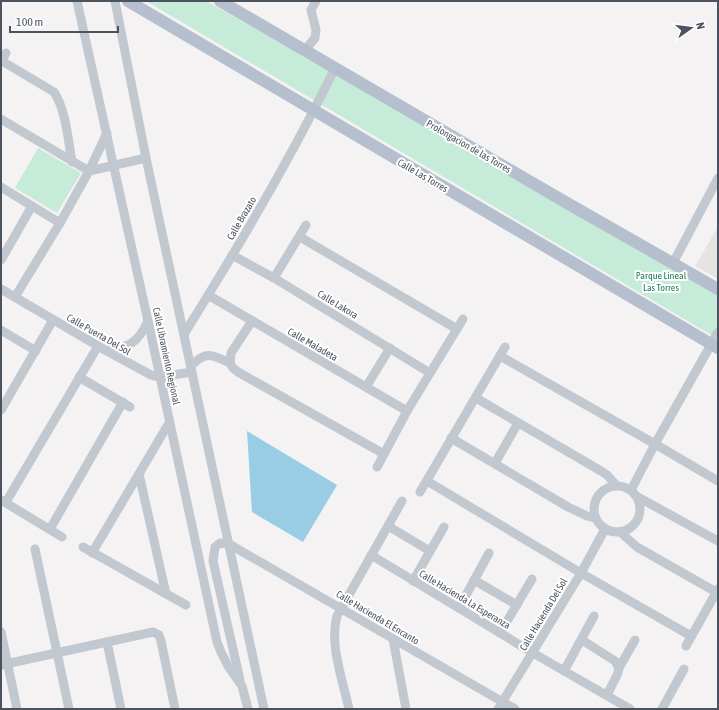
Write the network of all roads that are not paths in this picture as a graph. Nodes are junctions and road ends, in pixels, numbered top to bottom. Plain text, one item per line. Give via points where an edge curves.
1 (77, 1) edge
2 (114, 1) edge
3 (128, 1) edge
4 (220, 1) edge
5 (316, 1) edge
6 (305, 50) junction
7 (3, 59) edge
8 (335, 68) junction
9 (314, 111) junction
10 (1, 119) edge
11 (107, 133) junction
12 (146, 158) junction
13 (72, 162) junction
14 (114, 166) junction
15 (89, 171) junction
16 (718, 178) edge
17 (1, 187) edge
18 (32, 206) junction
19 (60, 223) junction
20 (306, 225) dead end
21 (300, 237) junction
22 (4, 247) edge
23 (232, 255) junction
24 (1, 260) edge
25 (673, 263) junction
26 (274, 278) junction
27 (1, 289) edge
28 (718, 289) edge
29 (208, 295) junction
30 (15, 297) junction
31 (463, 319) dead end
32 (53, 320) junction
33 (148, 321) junction
34 (252, 321) junction
35 (457, 329) junction
36 (1, 330) edge
37 (718, 332) edge
38 (184, 334) junction
39 (715, 346) edge
40 (505, 347) dead end
41 (101, 348) junction
42 (390, 348) junction
43 (36, 351) junction
44 (500, 356) junction
45 (230, 364) junction
46 (191, 369) junction
47 (430, 373) junction
48 (79, 377) junction
49 (160, 377) junction
50 (366, 387) junction
51 (476, 398) junction
52 (1, 410) edge
53 (407, 411) junction
54 (169, 423) junction
55 (518, 423) junction
56 (452, 438) junction
57 (655, 444) junction
58 (384, 454) junction
59 (495, 463) junction
60 (377, 467) dead end
61 (139, 474) junction
62 (427, 481) junction
63 (718, 481) edge
64 (616, 485) junction
65 (420, 492) dead end
66 (634, 493) junction
67 (3, 501) edge
68 (402, 501) dead end
69 (595, 518) junction
70 (388, 526) junction
71 (444, 528) dead end
72 (50, 529) junction
73 (605, 529) junction
74 (620, 532) junction
75 (62, 536) dead end
76 (718, 541) edge
77 (230, 544) junction
78 (83, 547) dead end
79 (35, 549) dead end
80 (430, 551) junction
81 (92, 553) junction
82 (489, 553) dead end
83 (371, 555) junction
84 (581, 573) junction
85 (532, 579) dead end
86 (474, 580) junction
87 (413, 581) junction
88 (717, 591) edge
89 (166, 594) junction
90 (186, 605) dead end
91 (517, 605) junction
92 (342, 608) junction
93 (459, 608) junction
94 (594, 616) dead end
95 (1, 632) edge
96 (500, 633) junction
97 (691, 636) junction
98 (393, 638) junction
99 (582, 640) junction
100 (636, 640) dead end
101 (107, 642) junction
102 (686, 646) dead end
103 (57, 653) junction
104 (533, 653) junction
105 (4, 665) edge
106 (619, 668) junction
107 (684, 670) dead end
108 (564, 671) junction
109 (242, 686) junction
110 (607, 695) junction
111 (500, 705) edge
112 (17, 709) edge
113 (69, 709) edge
114 (121, 709) edge
115 (175, 709) edge
116 (248, 709) edge
117 (264, 709) edge
118 (349, 709) edge
119 (406, 709) edge
120 (515, 709) edge
121 (630, 709) edge
122 (662, 709) edge

1 - 11 street, Calle Libramiento Regional
2 - 12 street, Calle Libramiento Regional
3 - 9 main road, Calle Las Torres
4 - 6 main road, Prolongacion de las Torres
5 - 6 street via 312,10 316,30 314,38
6 - 8 main road, Prolongacion de las Torres
7 - 13 street via 54,92 62,111
8 - 9 street, Calle Brazato
8 - 25 main road, Prolongacion de las Torres
9 - 23 street, Calle Brazato
9 - 39 main road, Calle Las Torres
10 - 13 street
11 - 14 street, Calle Libramiento Regional
11 - 15 street
12 - 14 street
12 - 38 street, Calle Libramiento Regional
13 - 15 street
14 - 15 street
14 - 33 street, Calle Libramiento Regional
15 - 19 street
16 - 25 street
17 - 18 street
18 - 19 street
18 - 22 street
19 - 30 street
20 - 21 street
21 - 26 street
21 - 35 street
22 - 24 street
23 - 26 street, Calle Lakora
23 - 29 street, Calle Brazato
25 - 28 main road, Prolongacion de las Torres
26 - 42 street, Calle Lakora
27 - 30 street, Calle Puerta Del Sol
29 - 34 street, Calle Maladeta
29 - 38 street, Calle Brazato
30 - 32 street, Calle Puerta Del Sol
31 - 35 street
32 - 41 street, Calle Puerta Del Sol
32 - 43 street
33 - 41 street via 135,341 121,348
33 - 49 street, Calle Libramiento Regional
34 - 45 street via 231,352
34 - 50 street, Calle Maladeta
35 - 47 street
36 - 43 street
37 - 39 street
38 - 46 street, Calle Libramiento Regional
39 - 57 street
40 - 44 street
41 - 48 street
41 - 49 street, Calle Puerta Del Sol via 141,370
42 - 47 street, Calle Lakora
42 - 50 street
43 - 52 street
44 - 51 street
44 - 57 street
45 - 46 street via 212,355 199,358
45 - 58 street via 238,372
46 - 49 street, Calle Puerta Del Sol
46 - 77 street, Calle Libramiento Regional
47 - 53 street
48 - 67 street
48 - 72 street via 126,404
49 - 54 street, Calle Libramiento Regional
50 - 53 street, Calle Maladeta
51 - 55 street
51 - 56 street
53 - 58 street
54 - 61 street
54 - 109 street, Calle Libramiento Regional via 217,642 224,659
55 - 59 street
55 - 64 street via 601,471
56 - 59 street
56 - 62 street
57 - 63 street
57 - 66 street
58 - 60 street
59 - 69 street via 568,507
61 - 81 street
61 - 89 street
62 - 65 street
62 - 84 street
64 - 66 street via 624,486
64 - 69 street via 608,487 596,496 593,511
66 - 74 street via 639,503 638,519 633,526
66 - 76 street
67 - 72 street
68 - 70 street
69 - 73 street
70 - 80 street
70 - 83 street
71 - 80 street
72 - 75 street
73 - 74 street
73 - 84 street, Calle Hacienda Del Sol
74 - 88 street via 637,547
77 - 92 street, Calle Hacienda El Encanto
77 - 109 street via 220,543 215,548 213,561
77 - 117 street, Calle Libramiento Regional
78 - 81 street
79 - 103 street
80 - 87 street
81 - 89 street
82 - 86 street
83 - 87 street, Calle Hacienda La Esperanza
83 - 92 street
84 - 97 street
84 - 104 street, Calle Hacienda Del Sol
85 - 91 street
86 - 91 street
86 - 93 street
87 - 93 street, Calle Hacienda La Esperanza
88 - 97 street
89 - 90 street
91 - 96 street
92 - 98 street, Calle Hacienda El Encanto
92 - 118 street via 334,633
93 - 96 street, Calle Hacienda La Esperanza
94 - 99 street
95 - 105 street
96 - 104 street, Calle Hacienda La Esperanza
97 - 102 street
98 - 111 street, Calle Hacienda El Encanto
98 - 119 street
99 - 106 street via 615,661
99 - 108 street
100 - 106 street
101 - 103 street
101 - 114 street
101 - 115 street via 150,632 156,633 160,637
103 - 105 street
103 - 113 street
104 - 108 street, Calle Hacienda La Esperanza
104 - 111 street, Calle Hacienda Del Sol
105 - 112 street
106 - 110 street
107 - 122 street
108 - 110 street, Calle Hacienda La Esperanza
109 - 116 street, Calle Libramiento Regional
110 - 121 street, Calle Hacienda La Esperanza
111 - 120 street, Calle Hacienda El Encanto

